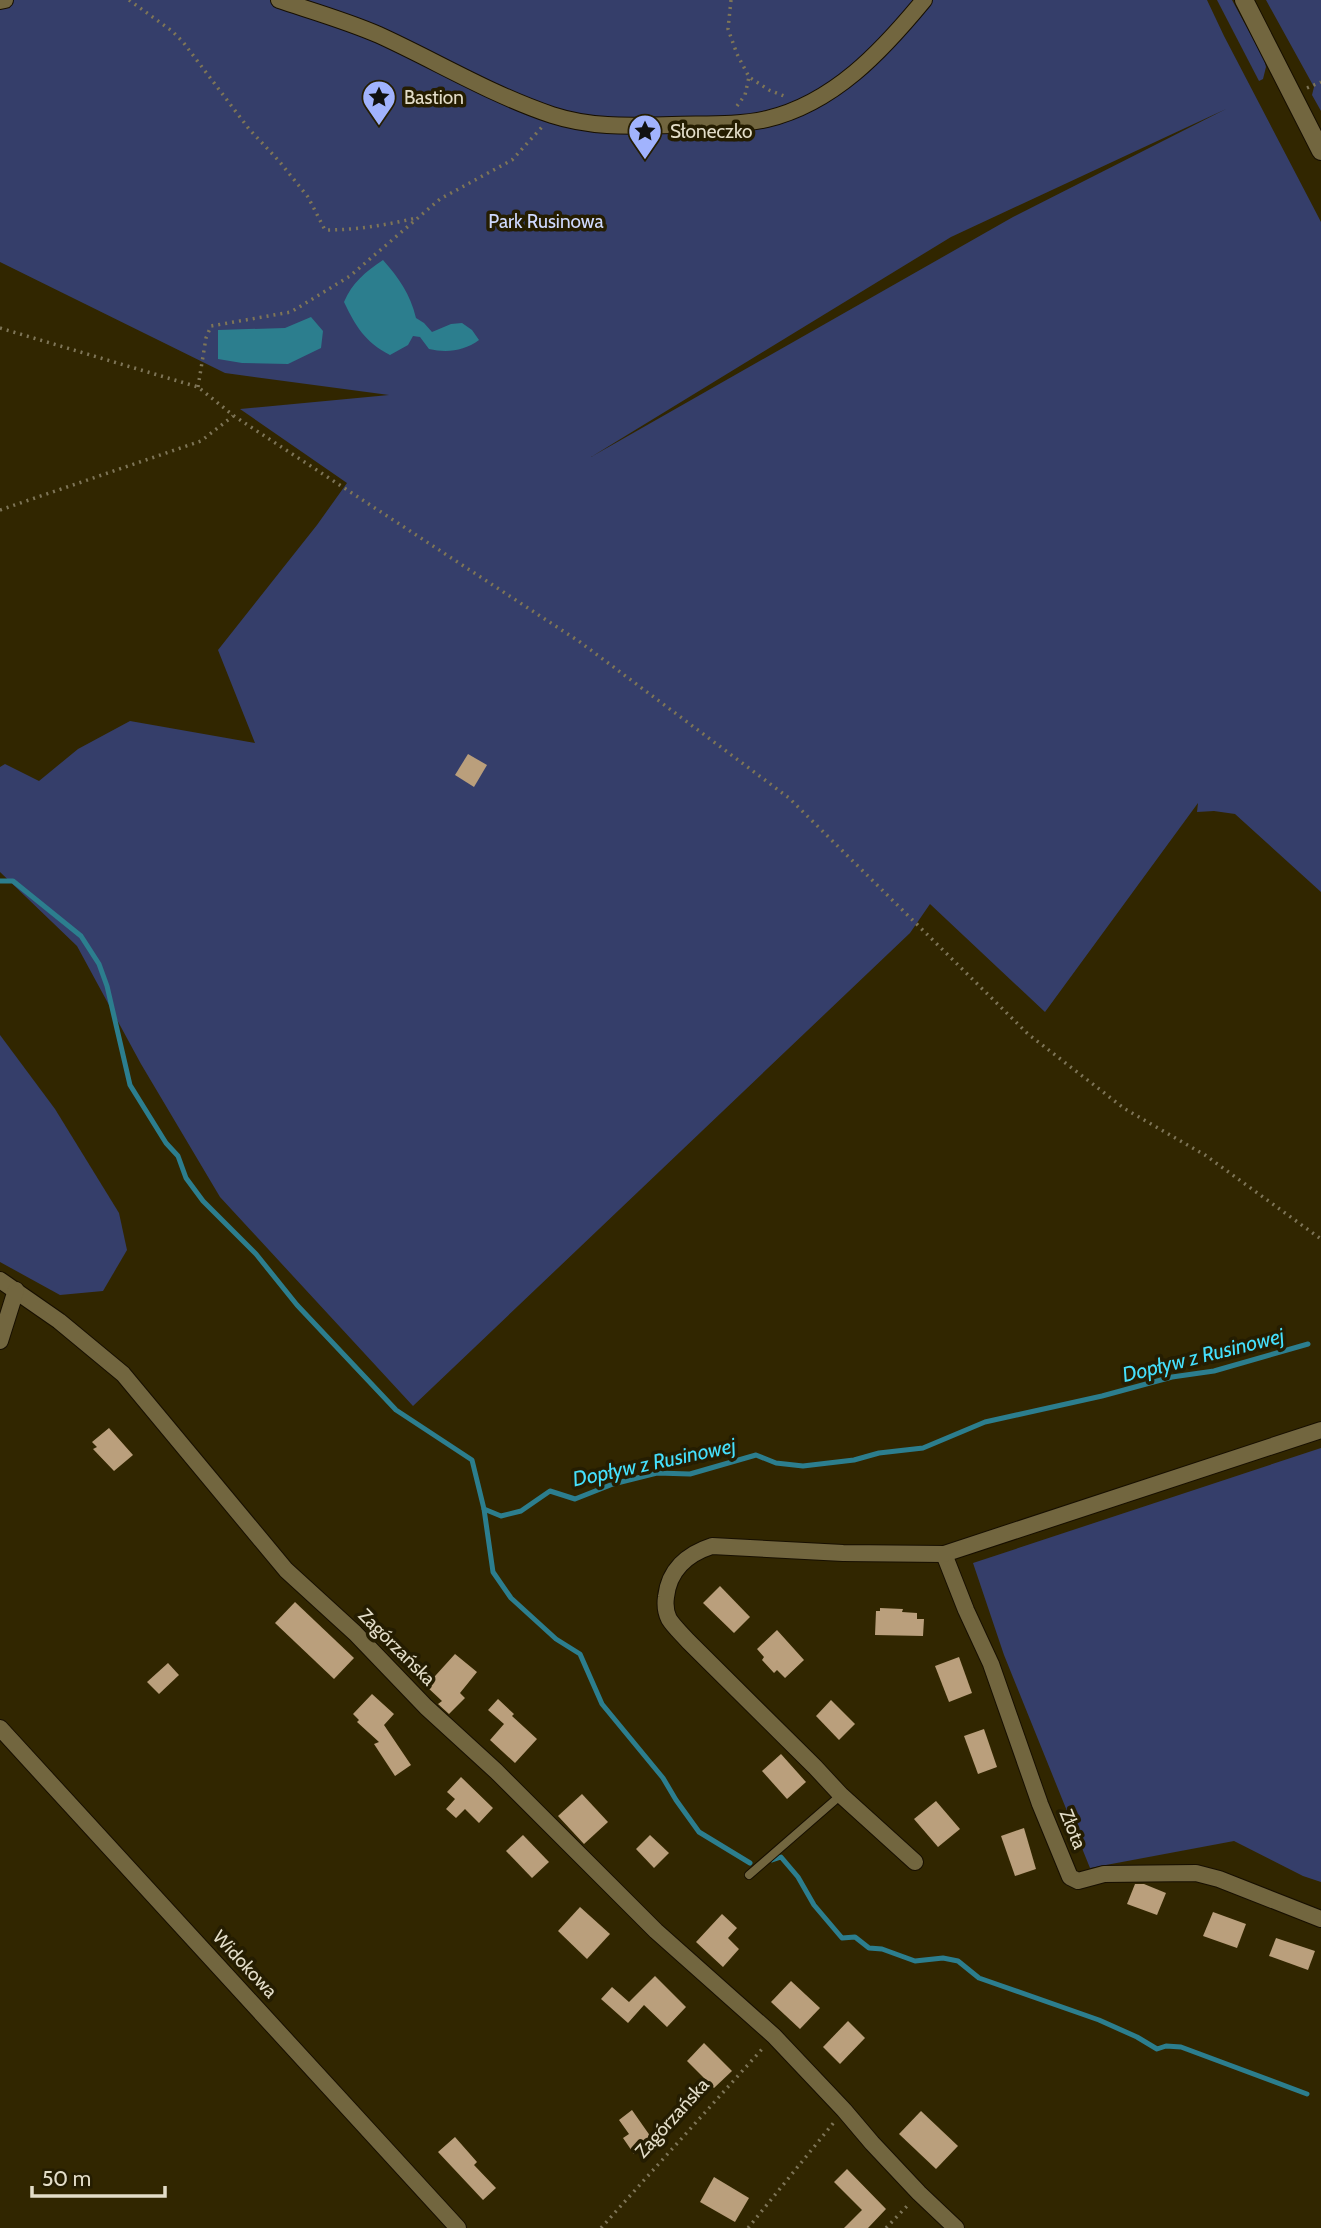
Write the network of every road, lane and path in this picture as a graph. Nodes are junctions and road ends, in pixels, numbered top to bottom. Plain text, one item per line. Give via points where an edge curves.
1 (130, 0) edge
2 (279, 0) edge
3 (730, 0) edge
4 (924, 0) edge
5 (1244, 0) edge
6 (749, 76) junction
7 (805, 105) junction
8 (552, 116) junction
9 (733, 123) junction
10 (1321, 151) edge
11 (418, 218) junction
12 (0, 328) edge
13 (198, 387) junction
14 (234, 416) junction
15 (0, 510) edge
16 (1321, 1239) edge
17 (0, 1280) edge
18 (16, 1290) junction
19 (0, 1341) edge
20 (1321, 1430) edge
21 (944, 1554) junction
22 (0, 1728) edge
23 (841, 1796) junction
24 (915, 1862) dead end
25 (749, 1875) dead end
26 (1321, 1919) edge
27 (774, 2035) junction
28 (844, 2109) junction
29 (919, 2193) junction
30 (458, 2228) edge
31 (601, 2228) edge
32 (747, 2228) edge
33 (886, 2228) edge
34 (956, 2228) edge

1 - 11 path via 183,42 308,197 325,230
2 - 8 street via 376,34
3 - 6 path via 728,29
4 - 7 street via 866,64
5 - 10 main road
6 - 7 path
6 - 9 path
7 - 9 street via 766,120
8 - 9 street via 608,127
8 - 11 path via 512,160 440,199
11 - 13 path via 350,276 291,312 211,326
12 - 13 path
13 - 14 path
14 - 15 path via 201,441
14 - 16 path via 580,642 789,798 1028,1034 1125,1109 1205,1155
17 - 18 street, Zagórzańska
18 - 19 street
18 - 27 street, Zagórzańska via 123,1374 286,1570 656,1931
20 - 21 street
21 - 23 street via 712,1546 697,1550 677,1566 667,1584 669,1619
21 - 26 street, Złota via 1070,1877 1078,1881 1104,1874 1196,1873
22 - 30 street, Widokowa
23 - 24 street
23 - 25 lane
27 - 28 street, Zagórzańska
27 - 31 path, Zagórzańska
28 - 29 street, Zagórzańska
28 - 32 path
29 - 33 path
29 - 34 street, Zagórzańska

